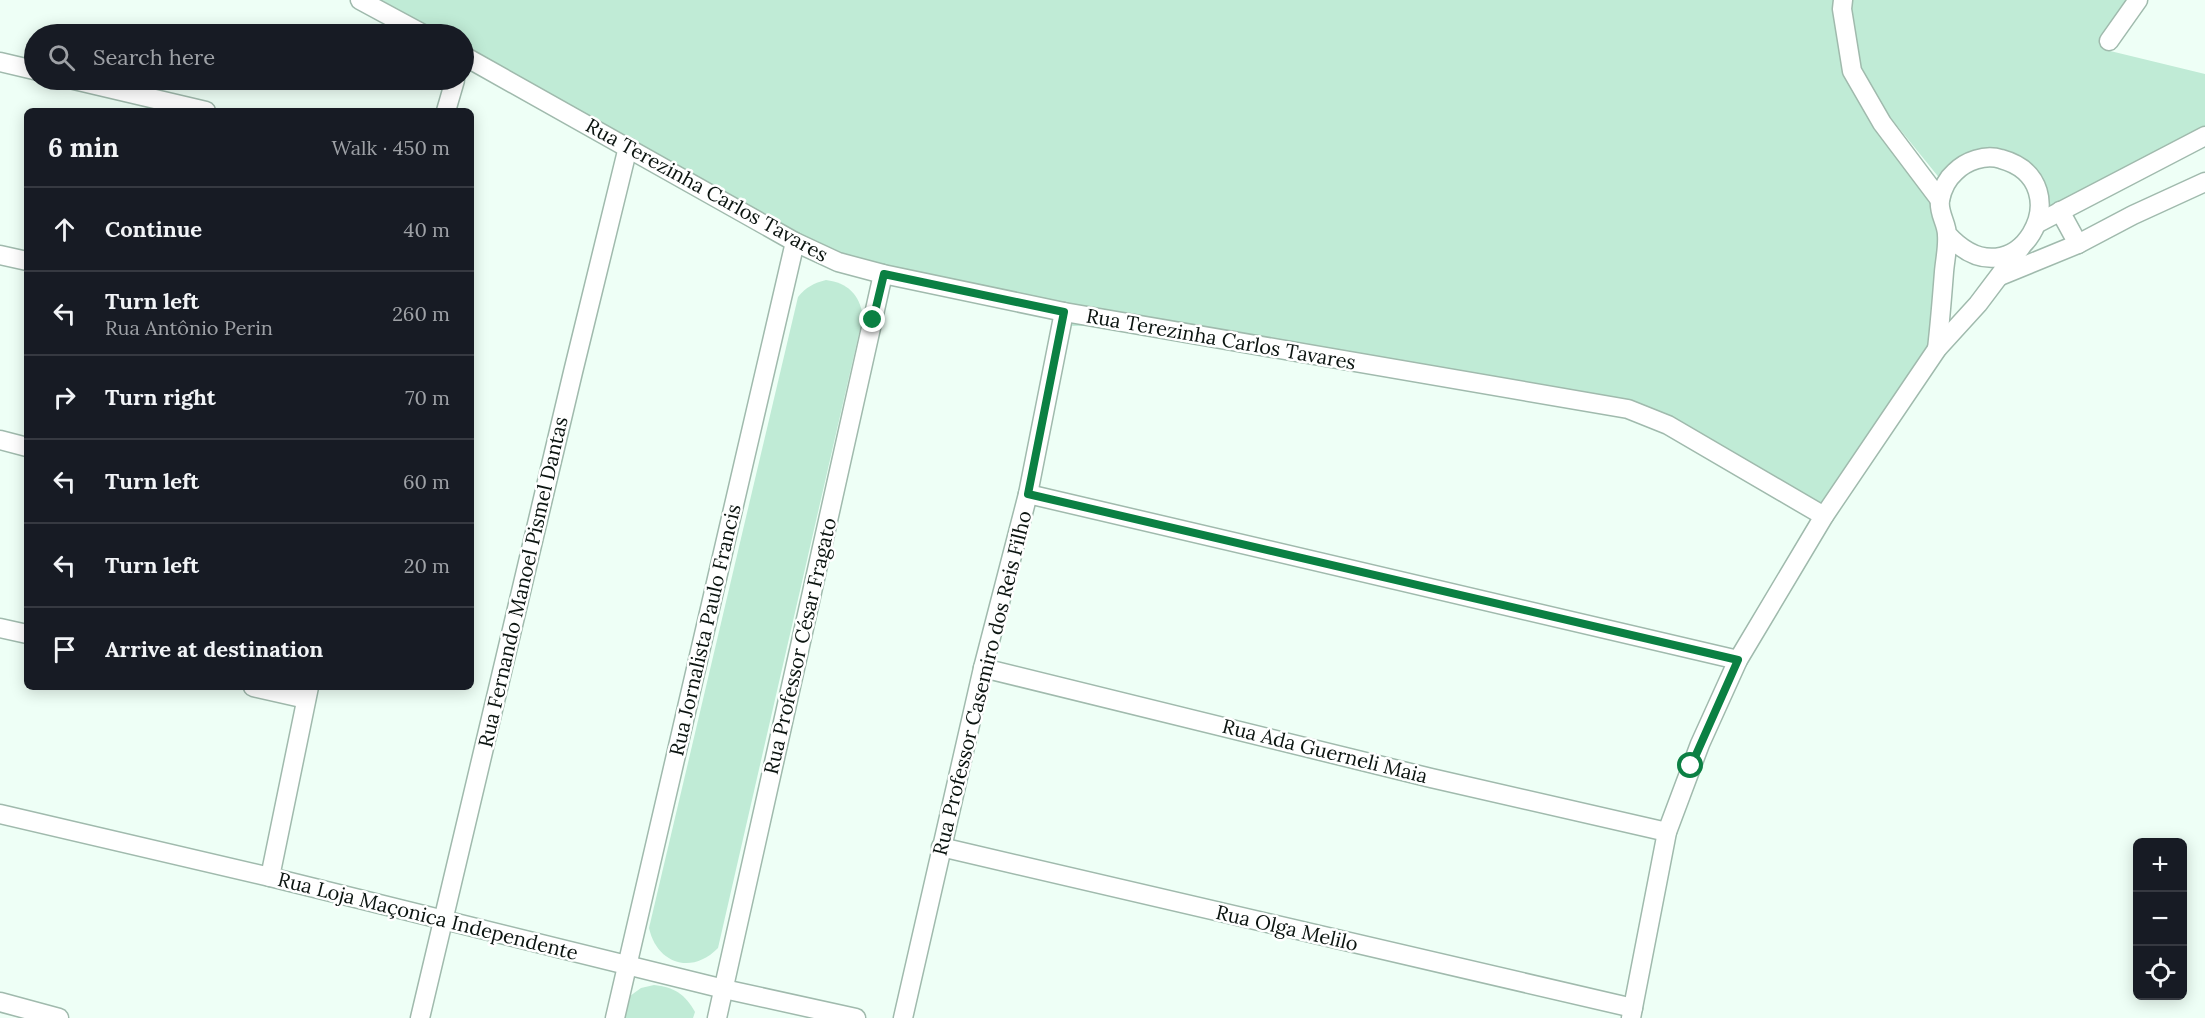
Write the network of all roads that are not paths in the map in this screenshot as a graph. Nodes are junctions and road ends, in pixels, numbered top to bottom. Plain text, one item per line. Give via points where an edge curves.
1 (360, 0) edge
2 (1843, 0) edge
3 (2138, 0) edge
4 (404, 24) edge
5 (2109, 41) dead end
6 (0, 62) edge
7 (474, 62) edge
8 (24, 68) edge
9 (117, 90) edge
10 (452, 90) edge
11 (193, 108) edge
12 (447, 108) edge
13 (2205, 136) edge
14 (628, 147) junction
15 (2205, 182) edge
16 (1940, 200) junction
17 (2060, 211) junction
18 (2038, 223) junction
19 (1947, 234) junction
20 (795, 242) junction
21 (2078, 244) junction
22 (2021, 247) junction
23 (0, 255) edge
24 (24, 260) edge
25 (884, 274) junction
26 (1998, 276) junction
27 (1064, 312) junction
28 (1937, 349) junction
29 (0, 440) edge
30 (24, 446) edge
31 (1028, 494) junction
32 (1824, 516) junction
33 (0, 628) edge
34 (24, 633) edge
35 (1738, 660) junction
36 (983, 668) junction
37 (280, 690) edge
38 (308, 693) edge
39 (0, 814) edge
40 (1667, 832) junction
41 (941, 848) junction
42 (270, 877) junction
43 (443, 921) junction
44 (627, 965) junction
45 (724, 989) junction
46 (0, 1002) edge
47 (1632, 1013) edge
48 (59, 1018) edge
49 (420, 1018) edge
50 (615, 1018) edge
51 (717, 1018) edge
52 (856, 1018) edge
53 (903, 1018) edge

1 - 4 street
2 - 16 street via 1852,71 1882,123
3 - 5 street
6 - 8 street
7 - 14 street, Rua Terezinha Carlos Tavares
9 - 11 street
10 - 12 street
13 - 17 street
14 - 20 street, Rua Terezinha Carlos Tavares
14 - 43 street, Rua Fernando Manoel Pismel Dantas
15 - 21 street
16 - 18 street via 1955,171 1969,162 2001,159 2017,165 2029,176 2037,190
16 - 19 street
17 - 18 street
17 - 21 street
18 - 22 street
19 - 22 street via 1959,247 1991,258
19 - 28 street
20 - 25 street, Rua Terezinha Carlos Tavares via 838,262
20 - 44 street, Rua Jornalista Paulo Francis
21 - 26 street
22 - 26 street
23 - 24 street
25 - 27 street, Rua Terezinha Carlos Tavares
25 - 45 street, Rua Professor César Fragato
26 - 28 street
27 - 31 street, Rua Professor Casemiro dos Reis Filho
27 - 32 street, Rua Terezinha Carlos Tavares via 1628,409 1668,424
28 - 32 street
29 - 30 street
31 - 35 street
31 - 36 street, Rua Professor Casemiro dos Reis Filho
32 - 35 street
33 - 34 street
35 - 40 street via 1700,744
36 - 40 street, Rua Ada Guerneli Maia
36 - 41 street, Rua Professor Casemiro dos Reis Filho
37 - 38 street
38 - 42 street
39 - 42 street, Rua Loja Maçonica Independente
40 - 47 street
41 - 47 street, Rua Olga Melilo
41 - 53 street, Rua Professor Casemiro dos Reis Filho
42 - 43 street, Rua Loja Maçonica Independente
43 - 44 street, Rua Loja Maçonica Independente
43 - 49 street, Rua Fernando Manoel Pismel Dantas
44 - 45 street, Rua Loja Maçonica Independente
44 - 50 street, Rua Jornalista Paulo Francis
45 - 51 street, Rua Professor César Fragato
45 - 52 street, Rua Loja Maçonica Independente
46 - 48 street

